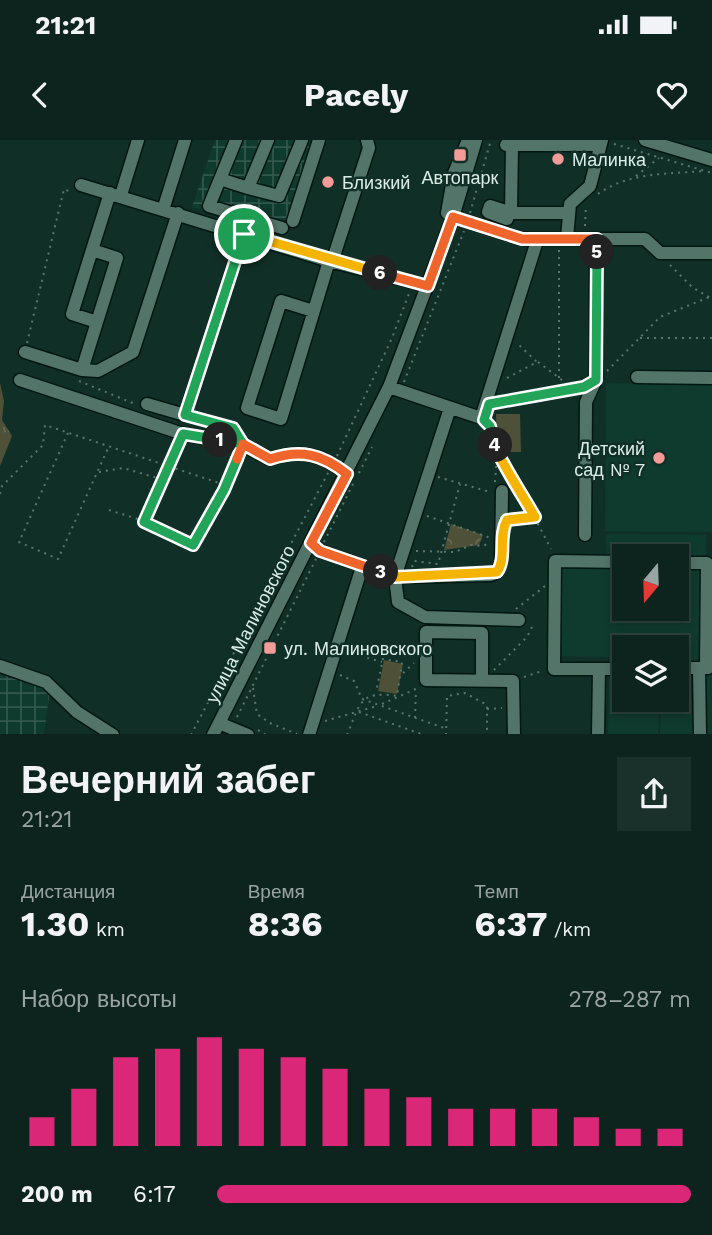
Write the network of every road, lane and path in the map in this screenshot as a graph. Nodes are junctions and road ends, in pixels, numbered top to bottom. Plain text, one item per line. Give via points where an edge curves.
1 (137, 140) edge
2 (185, 140) edge
3 (236, 140) edge
4 (268, 140) edge
5 (302, 140) edge
6 (320, 140) edge
7 (367, 140) edge
8 (468, 140) edge
9 (475, 140) edge
10 (645, 140) edge
11 (601, 142) edge
12 (660, 157) dead end
13 (708, 166) edge
14 (634, 178) junction
15 (220, 180) junction
16 (81, 184) dead end
17 (248, 188) junction
18 (64, 189) dead end
19 (115, 194) junction
20 (163, 210) junction
21 (178, 213) junction
22 (453, 217) junction
23 (567, 218) junction
24 (244, 234) junction
25 (589, 234) junction
26 (564, 238) junction
27 (537, 241) junction
28 (92, 250) junction
29 (440, 252) junction
30 (712, 253) edge
31 (660, 254) junction
32 (331, 260) junction
33 (428, 286) junction
34 (410, 290) dead end
35 (711, 298) edge
36 (313, 311) junction
37 (97, 322) junction
38 (639, 338) junction
39 (712, 338) edge
40 (506, 340) junction
41 (25, 352) joint
42 (537, 362) junction
43 (80, 375) junction
44 (637, 377) dead end
45 (559, 378) junction
46 (712, 378) edge
47 (20, 380) dead end
48 (493, 380) junction
49 (596, 380) junction
50 (389, 387) junction
51 (570, 387) junction
52 (489, 404) dead end
53 (144, 405) joint
54 (450, 408) junction
55 (185, 415) junction
56 (484, 420) dead end
57 (68, 433) junction
58 (183, 434) junction
59 (243, 444) junction
60 (109, 446) junction
61 (333, 464) junction
62 (169, 466) junction
63 (98, 472) junction
64 (347, 474) junction
65 (429, 474) junction
66 (163, 480) junction
67 (460, 484) junction
68 (226, 485) junction
69 (498, 492) joint
70 (0, 494) edge
71 (108, 510) dead end
72 (416, 513) junction
73 (535, 517) junction
74 (144, 522) junction
75 (449, 523) junction
76 (502, 529) junction
77 (585, 535) dead end
78 (311, 543) junction
79 (551, 550) dead end
80 (403, 551) junction
81 (442, 552) junction
82 (612, 562) edge
83 (690, 563) edge
84 (362, 567) junction
85 (409, 576) junction
86 (395, 577) junction
87 (552, 580) dead end
88 (515, 617) joint
89 (532, 626) dead end
90 (336, 649) junction
91 (417, 661) dead end
92 (382, 662) junction
93 (0, 666) edge
94 (554, 668) junction
95 (612, 668) edge
96 (706, 668) edge
97 (599, 669) junction
98 (330, 670) junction
99 (402, 674) junction
100 (435, 680) junction
101 (486, 681) junction
102 (513, 681) junction
103 (253, 686) dead end
104 (416, 689) junction
105 (376, 692) junction
106 (362, 699) junction
107 (379, 705) junction
108 (357, 711) junction
109 (415, 718) junction
110 (216, 729) edge
111 (447, 729) junction
112 (310, 731) edge
113 (113, 734) edge
114 (191, 734) edge
115 (248, 734) edge
116 (298, 734) edge
117 (347, 734) edge
118 (424, 734) edge
119 (446, 734) edge
120 (487, 734) edge
121 (514, 734) edge
122 (598, 734) edge
123 (700, 734) edge

1 - 19 street
2 - 20 street
3 - 15 street
4 - 17 street
5 - 17 street via 279,196
6 - 15 street via 288,225 209,206
7 - 32 street via 369,148
8 - 29 street via 454,173
9 - 22 street, улица Малиновского
10 - 13 street
11 - 23 street via 590,186 570,204
11 - 23 street via 508,145 510,212
12 - 14 path
13 - 14 path
14 - 25 path via 617,182 585,206
15 - 17 street
16 - 19 street
18 - 41 path
19 - 20 street
19 - 28 street
20 - 21 street
21 - 24 street
21 - 43 street via 133,352
22 - 27 street
22 - 29 street, улица Малиновского
23 - 25 street via 571,231
23 - 26 street
24 - 32 street
24 - 55 street
25 - 26 street
25 - 31 street via 645,239
25 - 49 street
26 - 27 street
26 - 45 path via 558,257
27 - 40 street
28 - 37 street via 72,314
28 - 37 street via 117,258
29 - 33 street, улица Малиновского
30 - 31 street
31 - 35 path via 681,277
32 - 33 street
32 - 36 street
33 - 50 street, улица Малиновского
34 - 61 path
35 - 38 path via 660,317
36 - 36 street via 281,419 247,408 281,300
37 - 43 street
38 - 39 path
38 - 49 path
40 - 42 path
40 - 48 street
41 - 43 street
42 - 45 path
42 - 48 path via 499,382
43 - 53 path
44 - 46 street
45 - 51 path
47 - 58 street
48 - 54 street via 481,418
49 - 51 path via 584,387
49 - 77 street via 586,402
50 - 54 street
50 - 64 street, улица Малиновского
51 - 52 path
53 - 55 street
54 - 65 street
55 - 59 path via 233,428
56 - 73 path via 490,426 497,455
57 - 60 path
57 - 63 path via 19,542 58,559
57 - 70 path via 45,425 43,445 2,486
58 - 59 street
58 - 62 path
59 - 61 street via 270,459 292,452
59 - 68 path
60 - 62 path
60 - 63 path
61 - 64 street
61 - 114 path
62 - 66 path
62 - 68 path
63 - 66 path via 123,468
64 - 78 street, улица Малиновского
65 - 67 path
65 - 72 street
66 - 74 path
67 - 69 path
67 - 75 path
68 - 74 path via 193,545
69 - 76 street
71 - 74 path
72 - 75 path
72 - 80 street
73 - 76 path via 512,517
73 - 79 path
75 - 81 path
75 - 81 path via 495,540
76 - 85 street via 497,572
78 - 84 street
78 - 110 street, улица Малиновского
80 - 81 path
80 - 86 street
81 - 85 path via 438,564 414,561
82 - 94 street via 555,561
83 - 96 street via 707,563
84 - 86 street
84 - 90 street
85 - 86 street
86 - 88 street via 398,602 425,617
87 - 88 path
89 - 101 path
90 - 92 path
90 - 98 street
91 - 99 path
92 - 99 path via 385,658 402,662
92 - 105 path
93 - 113 street via 46,682 77,712
94 - 97 street
94 - 102 path
95 - 97 street
96 - 123 street
97 - 122 street
98 - 106 path via 354,681
98 - 112 street
99 - 105 path via 397,696
100 - 101 street
100 - 101 street via 426,680 426,632 482,633
100 - 104 path
101 - 102 street
102 - 121 street
103 - 116 path via 257,714
104 - 107 path
104 - 109 path
105 - 106 path
106 - 107 path
106 - 108 path
107 - 108 path
107 - 109 path
108 - 112 path
108 - 117 path
108 - 118 path
109 - 111 path
110 - 115 street
111 - 119 path
111 - 120 path via 447,696 465,693 487,705

